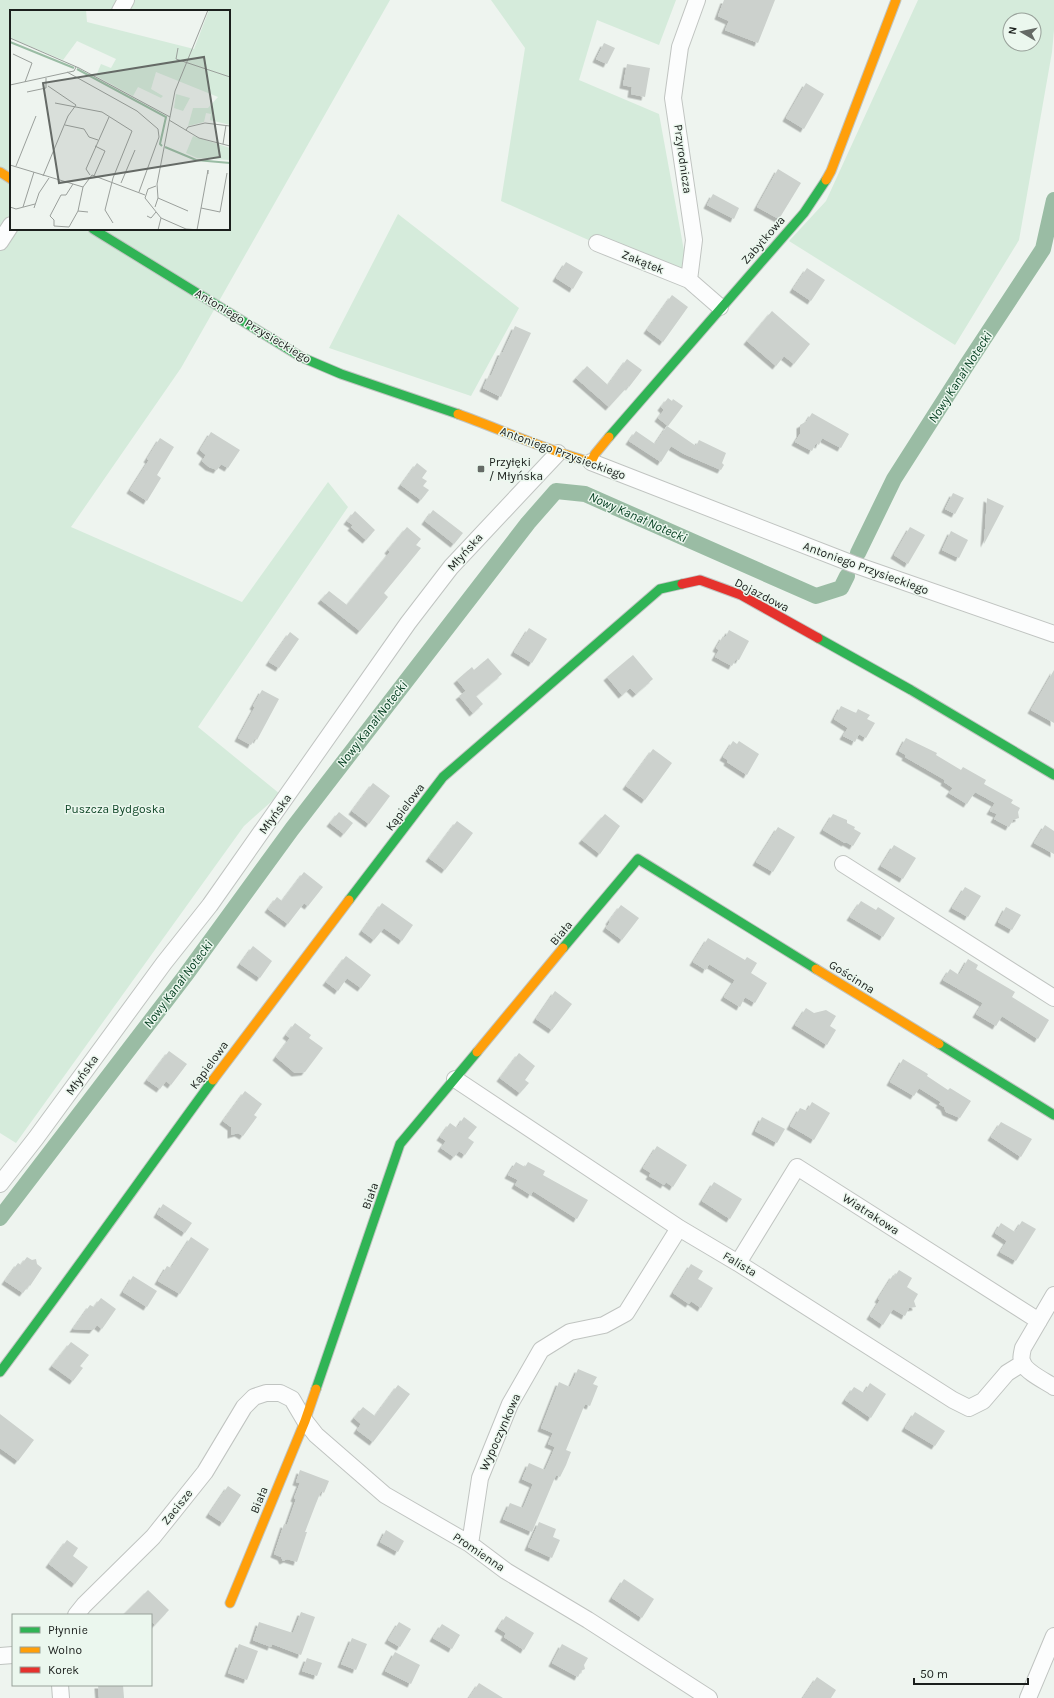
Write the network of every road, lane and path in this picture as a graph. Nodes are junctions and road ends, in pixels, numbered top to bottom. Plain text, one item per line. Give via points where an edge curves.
1 (126, 0) edge
2 (697, 0) edge
3 (896, 0) edge
4 (121, 10) edge
5 (0, 172) edge
6 (10, 178) edge
7 (10, 227) edge
8 (95, 230) edge
9 (0, 242) edge
10 (597, 243) dead end
11 (689, 280) junction
12 (720, 307) junction
13 (558, 452) junction
14 (591, 462) junction
15 (1054, 634) edge
16 (1054, 775) edge
17 (443, 777) joint
18 (638, 859) joint
19 (843, 864) dead end
20 (1054, 998) edge
21 (455, 1079) junction
22 (1054, 1115) edge
23 (0, 1184) edge
24 (680, 1228) junction
25 (738, 1263) junction
26 (1054, 1295) edge
27 (1039, 1321) junction
28 (1023, 1364) junction
29 (0, 1372) edge
30 (1054, 1387) edge
31 (266, 1393) joint
32 (305, 1421) junction
33 (470, 1544) junction
34 (230, 1603) dead end
35 (77, 1614) edge
36 (1054, 1636) edge
37 (12, 1655) edge
38 (0, 1656) edge
39 (60, 1686) edge
40 (61, 1698) edge
41 (709, 1698) edge
42 (1028, 1698) edge

1 - 4 street
2 - 11 street, Przyrodnicza via 680,47 673,98 694,240
3 - 12 street, Zabytkowa via 823,186 804,213
5 - 6 street
7 - 9 street
8 - 13 street, Antoniego Przysieckiego via 301,357 341,374
10 - 11 street, Zakątek
11 - 12 street
12 - 14 street, Zabytkowa via 612,433
13 - 14 street, Antoniego Przysieckiego
13 - 23 street, Młyńska via 451,568 418,611 210,905
14 - 15 street, Antoniego Przysieckiego via 853,564
16 - 17 street, Dojazdowa via 911,690 741,595 700,580 660,589
17 - 29 street, Kąpielowa via 258,1018
18 - 21 street, Biała
18 - 22 street, Gościnna
19 - 20 street
21 - 24 street, Falista
21 - 32 street, Biała via 400,1144
24 - 25 street, Falista
24 - 33 street, Wypoczynkowa via 626,1313 604,1325 570,1332 541,1350 510,1404 480,1478
25 - 27 street, Wiatrakowa via 797,1167
25 - 28 street, Falista via 969,1408 983,1401 1007,1373
26 - 27 street
27 - 28 street via 1023,1348
28 - 30 street
31 - 32 street, Promienna via 280,1393 292,1399
31 - 35 street, Zacisze via 254,1397 244,1407 205,1472 153,1537
32 - 33 street, Promienna via 316,1435 385,1495
32 - 34 street, Biała
33 - 41 street, Promienna via 506,1571
36 - 42 street
37 - 38 street
39 - 40 street

